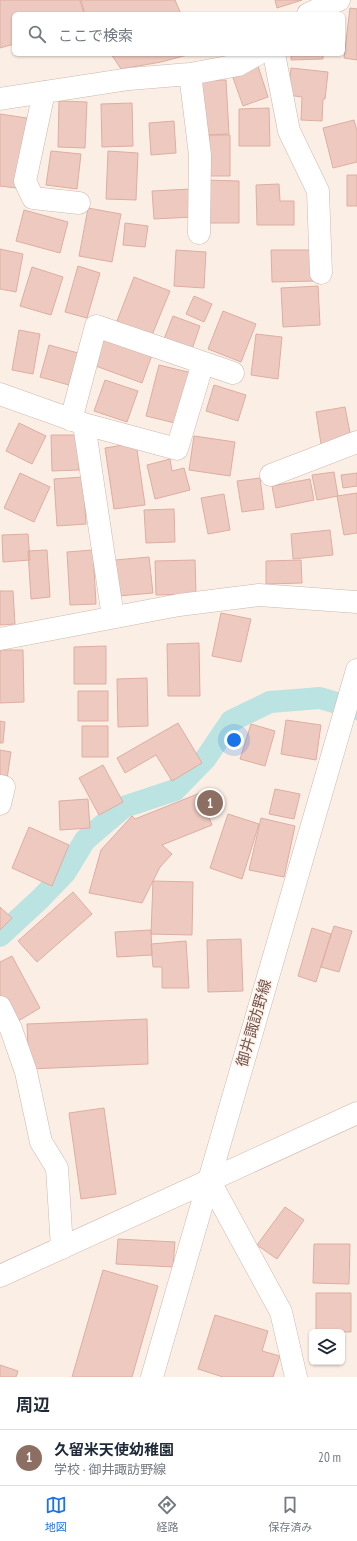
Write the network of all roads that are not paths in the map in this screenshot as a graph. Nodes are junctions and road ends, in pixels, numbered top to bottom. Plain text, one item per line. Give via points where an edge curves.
1 (339, 0) edge
2 (312, 12) edge
3 (254, 56) edge
4 (274, 56) edge
5 (190, 74) junction
6 (44, 92) junction
7 (0, 98) edge
8 (80, 203) dead end
9 (199, 233) dead end
10 (321, 273) dead end
11 (203, 363) junction
12 (233, 373) dead end
13 (0, 394) edge
14 (78, 422) junction
15 (357, 442) edge
16 (271, 474) dead end
17 (357, 602) edge
18 (113, 618) junction
19 (0, 639) edge
20 (357, 670) edge
21 (0, 786) edge
22 (0, 804) edge
23 (0, 1007) edge
24 (357, 1113) edge
25 (208, 1180) junction
26 (62, 1248) junction
27 (0, 1276) edge
28 (152, 1377) edge
29 (296, 1377) edge

1 - 2 street
3 - 5 street via 238,65
4 - 10 street via 289,131 318,191
5 - 6 street via 129,79
5 - 9 street via 200,155
6 - 7 street
6 - 8 street via 25,181 33,198
11 - 12 street
11 - 14 street via 177,449
11 - 14 street via 96,326
13 - 14 street
14 - 18 street
15 - 16 street
17 - 18 street via 259,595 179,605
18 - 19 street
20 - 25 street, 御井諏訪野線
21 - 22 street via 4,787
23 - 26 street via 11,1029 26,1072 41,1142 57,1168
24 - 25 street
25 - 26 street
25 - 28 street, 御井諏訪野線
25 - 29 street via 281,1312
26 - 27 street

